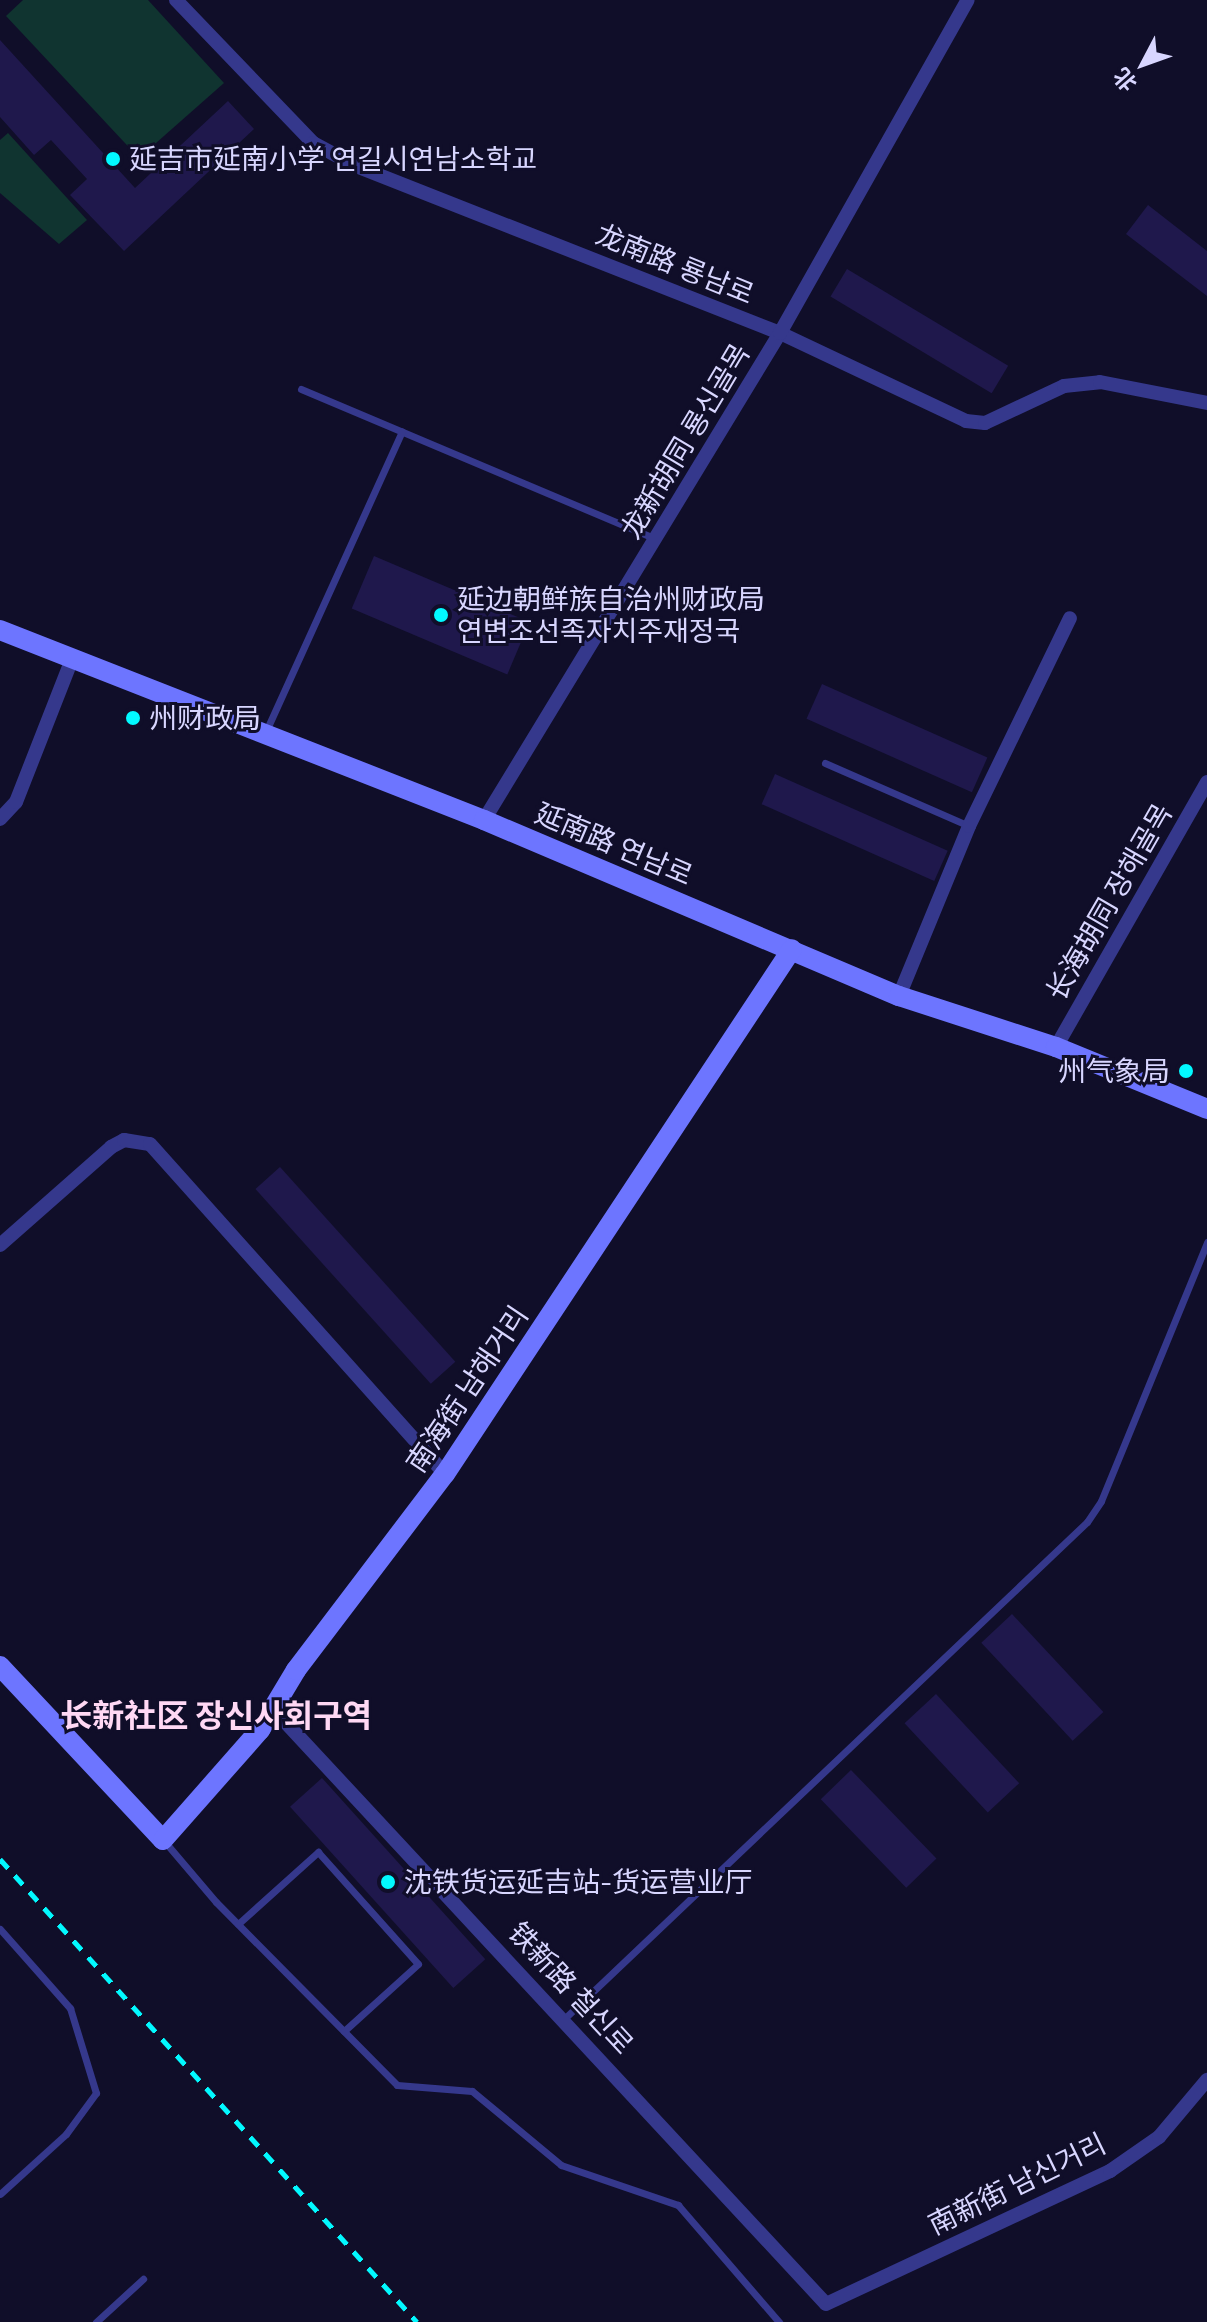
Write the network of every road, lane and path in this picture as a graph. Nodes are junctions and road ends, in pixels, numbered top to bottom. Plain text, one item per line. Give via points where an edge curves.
1 (176, 0) edge
2 (968, 0) edge
3 (780, 333) junction
4 (301, 389) dead end
5 (1207, 403) edge
6 (402, 431) junction
7 (656, 539) junction
8 (1070, 618) dead end
9 (0, 630) edge
10 (72, 659) junction
11 (265, 733) junction
12 (825, 763) dead end
13 (1207, 782) edge
14 (0, 819) edge
15 (484, 820) junction
16 (969, 826) junction
17 (792, 949) junction
18 (899, 996) junction
19 (1056, 1047) junction
20 (1207, 1109) edge
21 (1207, 1242) edge
22 (0, 1245) edge
23 (445, 1474) junction
24 (0, 1666) edge
25 (275, 1711) junction
26 (163, 1840) junction
27 (238, 1924) junction
28 (0, 1929) edge
29 (565, 2018) junction
30 (344, 2031) junction
31 (1207, 2080) edge
32 (0, 2194) edge
33 (143, 2279) dead end
34 (826, 2304) joint
35 (96, 2322) edge
36 (779, 2322) edge

1 - 3 street, 龙南路 룡남로 via 313,143 356,166
2 - 3 street, 龙新胡同 룡신골목
3 - 5 street, 龙南路 룡남로 via 966,421 985,423 1064,386 1100,382
3 - 7 street, 龙新胡同 룡신골목
4 - 6 lane
6 - 7 lane
6 - 11 lane
7 - 15 street, 龙新胡同 룡신골목
8 - 16 street
9 - 10 street, 延南路 연남로
10 - 11 street, 延南路 연남로
10 - 14 street via 16,802
11 - 15 street, 延南路 연남로
12 - 16 lane
13 - 19 street, 长海胡同 장해골목
15 - 17 street, 延南路 연남로
16 - 18 street
17 - 18 street, 延南路 연남로
17 - 23 street, 南海街 남해거리
18 - 19 street, 延南路 연남로
19 - 20 street, 延南路 연남로
21 - 29 lane via 1101,1501 1087,1522
22 - 23 street via 111,1147 124,1140 150,1144
23 - 25 street, 南海街 남해거리 via 296,1670
24 - 26 street
25 - 26 street, 南海街 남해거리
25 - 29 street, 铁新路 철신로
26 - 27 lane
27 - 30 lane
27 - 30 lane via 318,1852 418,1964
28 - 32 lane via 70,2008 96,2093 66,2134
29 - 34 street, 铁新路 철신로
30 - 36 lane via 397,2085 472,2091 561,2165 678,2205
31 - 34 street, 南新街 남신거리 via 1159,2137 1110,2171
33 - 35 lane

